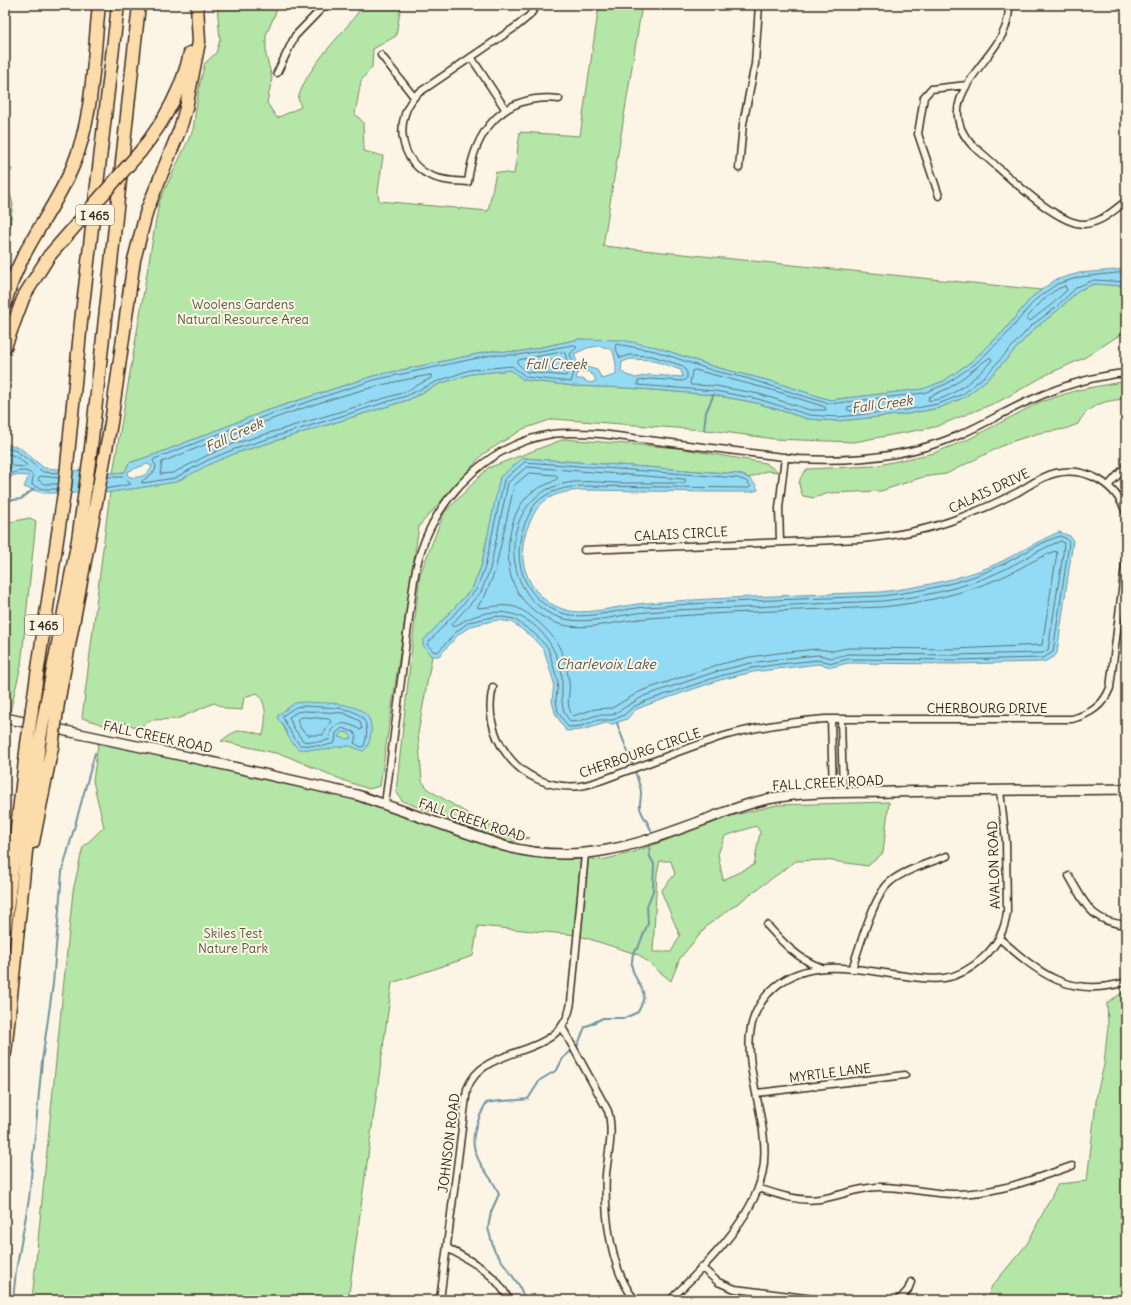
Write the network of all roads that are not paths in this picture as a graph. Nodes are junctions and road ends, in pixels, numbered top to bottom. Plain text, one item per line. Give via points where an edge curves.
1 (100, 5) edge
2 (118, 5) edge
3 (139, 5) edge
4 (197, 5) edge
5 (325, 5) edge
6 (537, 5) edge
7 (759, 5) edge
8 (1009, 5) edge
9 (198, 19) junction
10 (381, 55) dead end
11 (471, 57) junction
12 (277, 73) dead end
13 (967, 85) junction
14 (414, 97) junction
15 (558, 99) dead end
16 (506, 110) junction
17 (739, 168) dead end
18 (939, 196) dead end
19 (1126, 201) edge
20 (5, 304) edge
21 (5, 347) edge
22 (1126, 374) edge
23 (785, 457) junction
24 (1126, 466) edge
25 (1108, 486) junction
26 (1126, 513) edge
27 (84, 540) junction
28 (780, 541) junction
29 (584, 550) dead end
30 (1126, 557) edge
31 (493, 687) dead end
32 (52, 702) junction
33 (5, 718) edge
34 (836, 719) junction
35 (1126, 789) edge
36 (1000, 791) junction
37 (842, 793) junction
38 (833, 794) junction
39 (385, 804) junction
40 (585, 854) junction
41 (947, 856) dead end
42 (1069, 876) dead end
43 (22, 896) junction
44 (767, 925) dead end
45 (1126, 925) edge
46 (5, 928) edge
47 (999, 938) junction
48 (822, 968) junction
49 (852, 969) junction
50 (1126, 982) edge
51 (562, 1027) junction
52 (5, 1053) edge
53 (905, 1075) dead end
54 (756, 1093) junction
55 (1072, 1166) dead end
56 (758, 1188) junction
57 (447, 1248) junction
58 (701, 1268) junction
59 (911, 1282) dead end
60 (440, 1300) edge
61 (509, 1300) edge
62 (635, 1300) edge
63 (670, 1300) edge
64 (821, 1300) edge
65 (899, 1300) edge

1 - 20 highway via 86,121 77,155 62,189 22,258
2 - 46 highway, I 465, bridge via 58,541 26,744
3 - 27 highway, I 465 via 90,448
4 - 9 highway
5 - 12 street via 295,36
6 - 11 street via 522,23
7 - 17 street via 755,64 743,124
8 - 13 street via 1007,23 1001,37
9 - 21 highway, bridge via 188,64 177,95 160,125 140,152 49,256 24,296
9 - 27 highway via 199,42 186,108 180,129 146,210 135,253 111,423
10 - 14 street
11 - 14 street
11 - 16 street
13 - 18 street via 931,89 924,97 918,137
13 - 19 street via 959,116 962,131 968,141 1056,215 1073,223 1094,222
14 - 16 street via 402,125 403,141 408,155 432,176 468,182 471,159 478,142 492,122
15 - 16 street via 543,97 528,100
22 - 23 street via 1097,378 1052,391 969,431 908,452 851,460
23 - 28 street via 778,508
23 - 39 street via 601,434 566,433 538,437 519,444 477,468 441,508 419,557
24 - 25 street
25 - 26 street via 1118,497
25 - 28 street, CALAIS DRIVE via 1089,475 1059,472 1044,477 976,512 924,529 868,538
27 - 32 highway, I 465
27 - 32 highway via 82,582
28 - 29 street, CALAIS CIRCLE
30 - 34 street, CHERBOURG DRIVE via 1108,693 1100,705 1090,712 1072,719
31 - 34 street, CHERBOURG CIRCLE via 490,710 496,736 512,761 534,778 553,784 580,786 755,728 805,720
32 - 43 highway, I 465, bridge via 39,744 28,823
32 - 43 highway, bridge via 52,747
33 - 39 main road, FALL CREEK ROAD via 282,777
34 - 37 street
34 - 38 street
35 - 36 main road, FALL CREEK ROAD
36 - 37 main road, FALL CREEK ROAD
36 - 47 street, AVALON ROAD via 1008,880 1006,918
37 - 38 main road, FALL CREEK ROAD
38 - 40 main road, FALL CREEK ROAD via 763,800 626,846
39 - 40 main road, FALL CREEK ROAD via 519,850 546,854
40 - 51 street, JOHNSON ROAD via 570,1005
41 - 49 street via 898,876 884,888 873,909
42 - 45 street via 1093,914 1105,922
43 - 52 highway, I 465
44 - 48 street via 798,956
47 - 49 street, AVALON ROAD via 988,954 977,963 945,978 926,979
47 - 50 street via 1035,969 1060,982 1092,987 1113,986
48 - 49 street, AVALON ROAD
48 - 54 street via 802,972 783,981 767,995 757,1009 748,1043
51 - 57 street, JOHNSON ROAD via 544,1042 484,1067 469,1083
51 - 62 street via 608,1111 608,1219 620,1273
53 - 54 street, MYRTLE LANE
54 - 56 street via 765,1143 764,1168
55 - 56 street via 1022,1184 972,1193 878,1187 804,1200
56 - 58 street via 741,1222
57 - 60 street, JOHNSON ROAD
57 - 61 street via 488,1271 500,1284
58 - 63 street
58 - 64 street via 718,1282 735,1289
59 - 65 street

